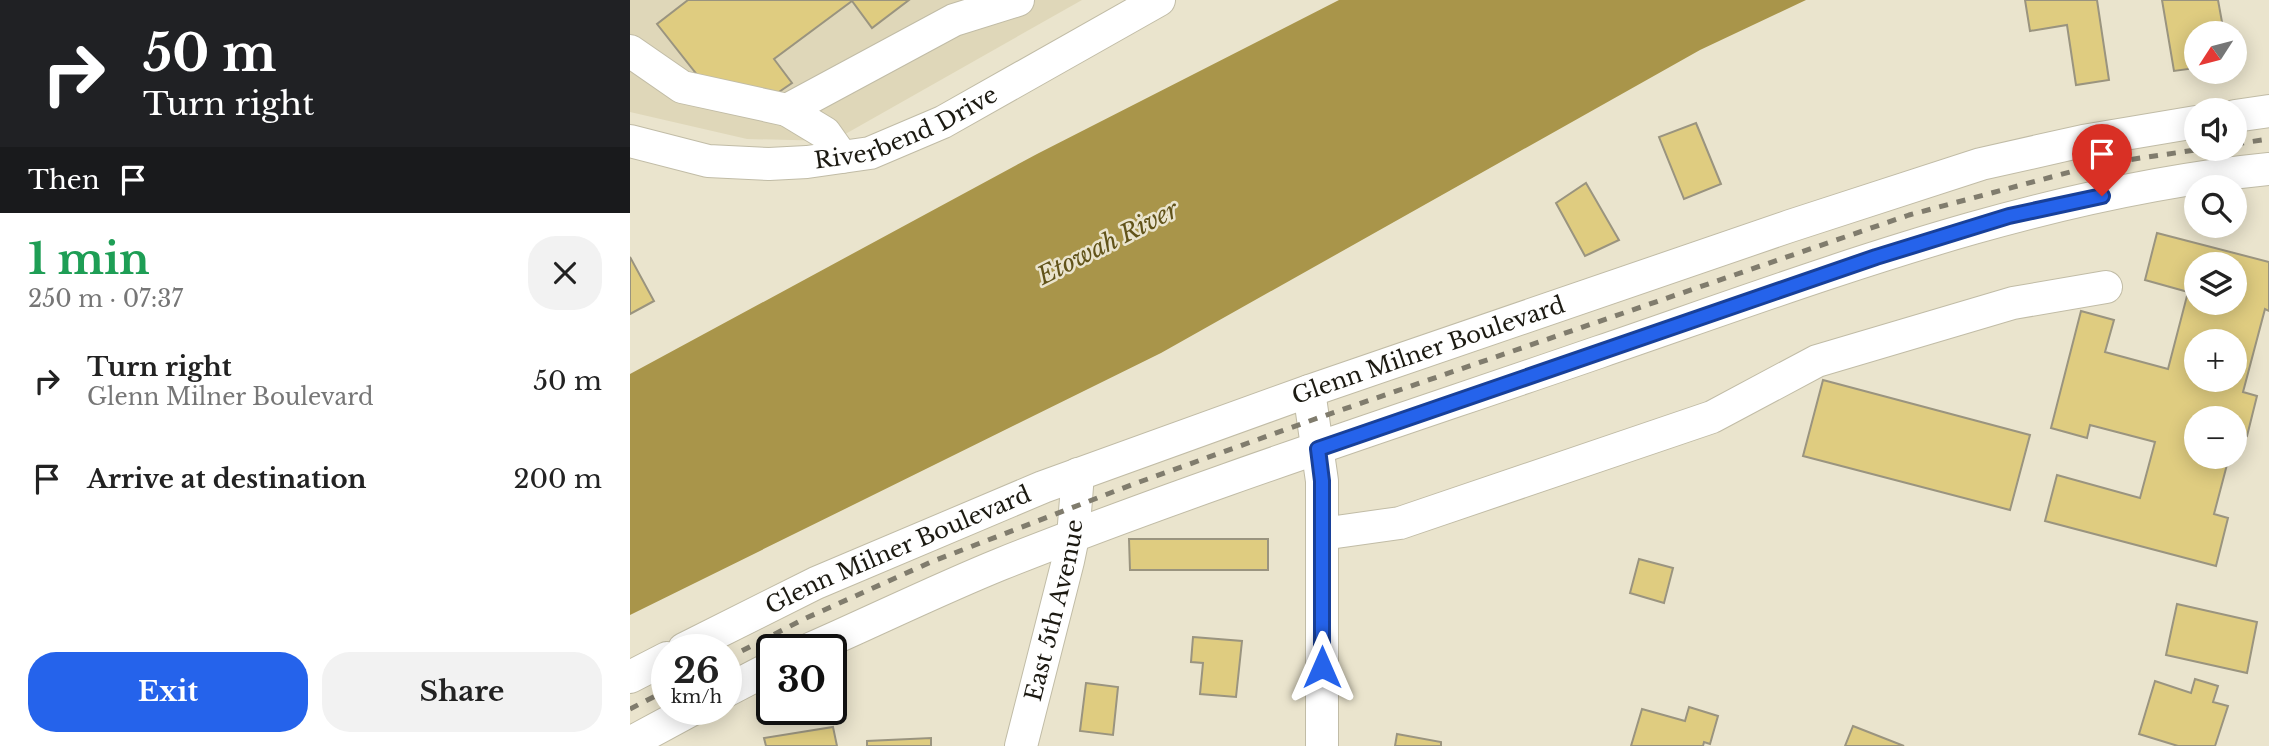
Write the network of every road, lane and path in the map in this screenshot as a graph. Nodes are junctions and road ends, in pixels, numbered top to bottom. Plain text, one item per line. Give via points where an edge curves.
1 (1018, 0) edge
2 (1159, 0) edge
3 (630, 51) edge
4 (787, 110) junction
5 (2269, 111) edge
6 (2247, 114) edge
7 (2184, 124) edge
8 (630, 141) edge
9 (842, 157) junction
10 (2269, 169) edge
11 (2106, 286) dead end
12 (1309, 391) junction
13 (1318, 449) junction
14 (1078, 474) junction
15 (1322, 534) junction
16 (1073, 537) junction
17 (714, 634) edge
18 (844, 634) edge
19 (651, 666) edge
20 (630, 677) edge
21 (663, 725) edge
22 (630, 743) edge
23 (1021, 746) edge
24 (1322, 746) edge

1 - 4 street via 954,20
2 - 9 street, Riverbend Drive via 943,122 870,153
3 - 4 street via 682,87
4 - 9 street via 825,132
5 - 6 street
7 - 12 street, Glenn Milner Boulevard via 1970,167
8 - 9 street, Riverbend Drive via 708,161 769,164
10 - 13 street via 2148,186 2009,216 1876,257
11 - 15 street via 2013,303 1817,361 1712,417 1401,523
12 - 13 street
12 - 14 street, Glenn Milner Boulevard
13 - 15 street
13 - 16 street
14 - 16 street, East 5th Avenue
14 - 17 street, Glenn Milner Boulevard via 828,578
15 - 24 street
16 - 18 street
16 - 23 street, East 5th Avenue
19 - 20 street
21 - 22 street

